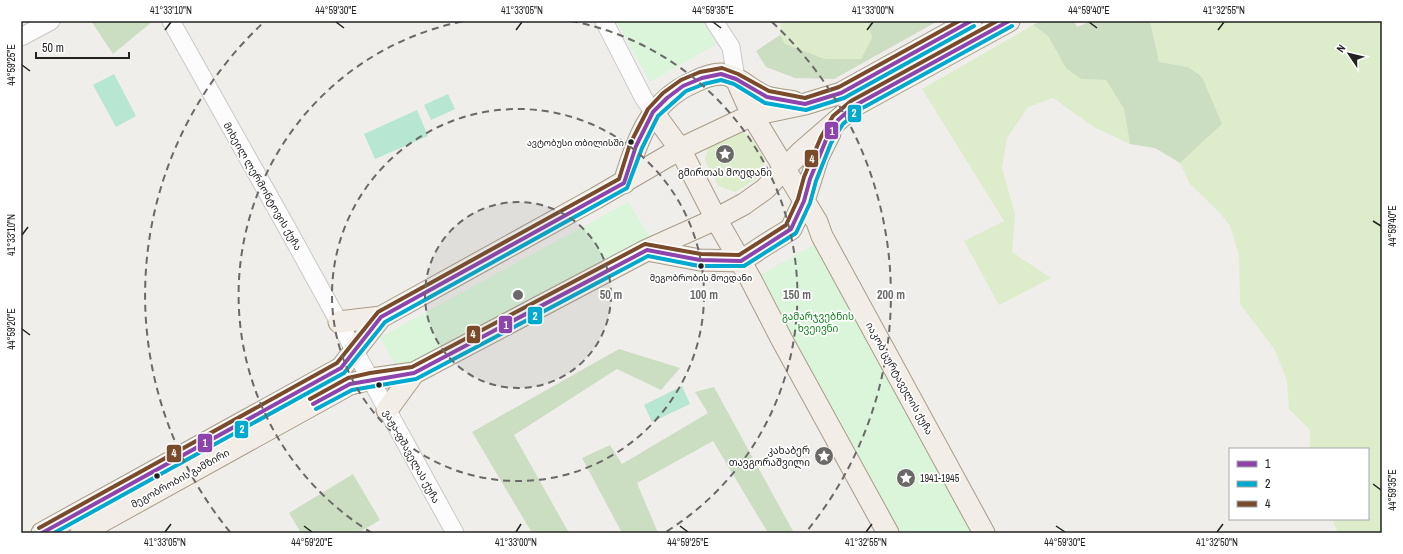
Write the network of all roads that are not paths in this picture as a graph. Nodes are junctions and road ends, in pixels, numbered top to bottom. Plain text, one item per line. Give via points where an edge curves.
1 (51, 21) edge
2 (171, 21) edge
3 (604, 21) edge
4 (714, 21) edge
5 (971, 21) edge
6 (1008, 21) edge
7 (21, 38) edge
8 (736, 79) junction
9 (805, 104) junction
10 (653, 112) junction
11 (752, 115) junction
12 (838, 120) junction
13 (680, 149) junction
14 (784, 170) junction
15 (624, 182) junction
16 (804, 201) junction
17 (716, 219) junction
18 (647, 250) junction
19 (741, 261) junction
20 (381, 318) junction
21 (339, 322) junction
22 (355, 351) junction
23 (414, 373) junction
24 (371, 378) junction
25 (387, 410) junction
26 (42, 533) edge
27 (81, 533) edge
28 (454, 533) edge
29 (888, 533) edge
30 (984, 533) edge

1 - 7 street
2 - 21 street, მიხეილ ლერმონტოვის ქუჩა
3 - 10 street
4 - 8 street via 731,47
5 - 9 main road via 841,93
6 - 12 main road via 854,106
8 - 9 main road via 767,97
8 - 10 main road via 721,74 702,78 683,86
8 - 11 main road
9 - 11 main road
10 - 13 main road
10 - 15 main road via 636,146
11 - 13 main road
11 - 14 main road
12 - 14 main road
12 - 16 main road via 818,157
13 - 15 main road
13 - 17 main road
14 - 16 main road
14 - 17 main road via 744,204
15 - 20 main road, მეგობრობის გამზირი
16 - 19 main road via 791,229
16 - 30 main road, იაკობ ცურტაველის ქუჩა
17 - 18 main road
17 - 19 main road
18 - 19 main road via 700,260
18 - 23 main road, მეგობრობის გამზირი
19 - 29 main road
20 - 21 main road
20 - 22 main road, მეგობრობის გამზირი
21 - 22 street, მიხეილ ლერმონტოვის ქუჩა
22 - 24 street, ვაჟა-ფშაველას ქუჩა
22 - 26 main road, მეგობრობის გამზირი via 341,368
23 - 24 main road, მეგობრობის გამზირი
23 - 25 main road
24 - 25 street, ვაჟა-ფშაველას ქუჩა
24 - 27 main road, მეგობრობის გამზირი via 350,384
25 - 28 street, ვაჟა-ფშაველას ქუჩა

